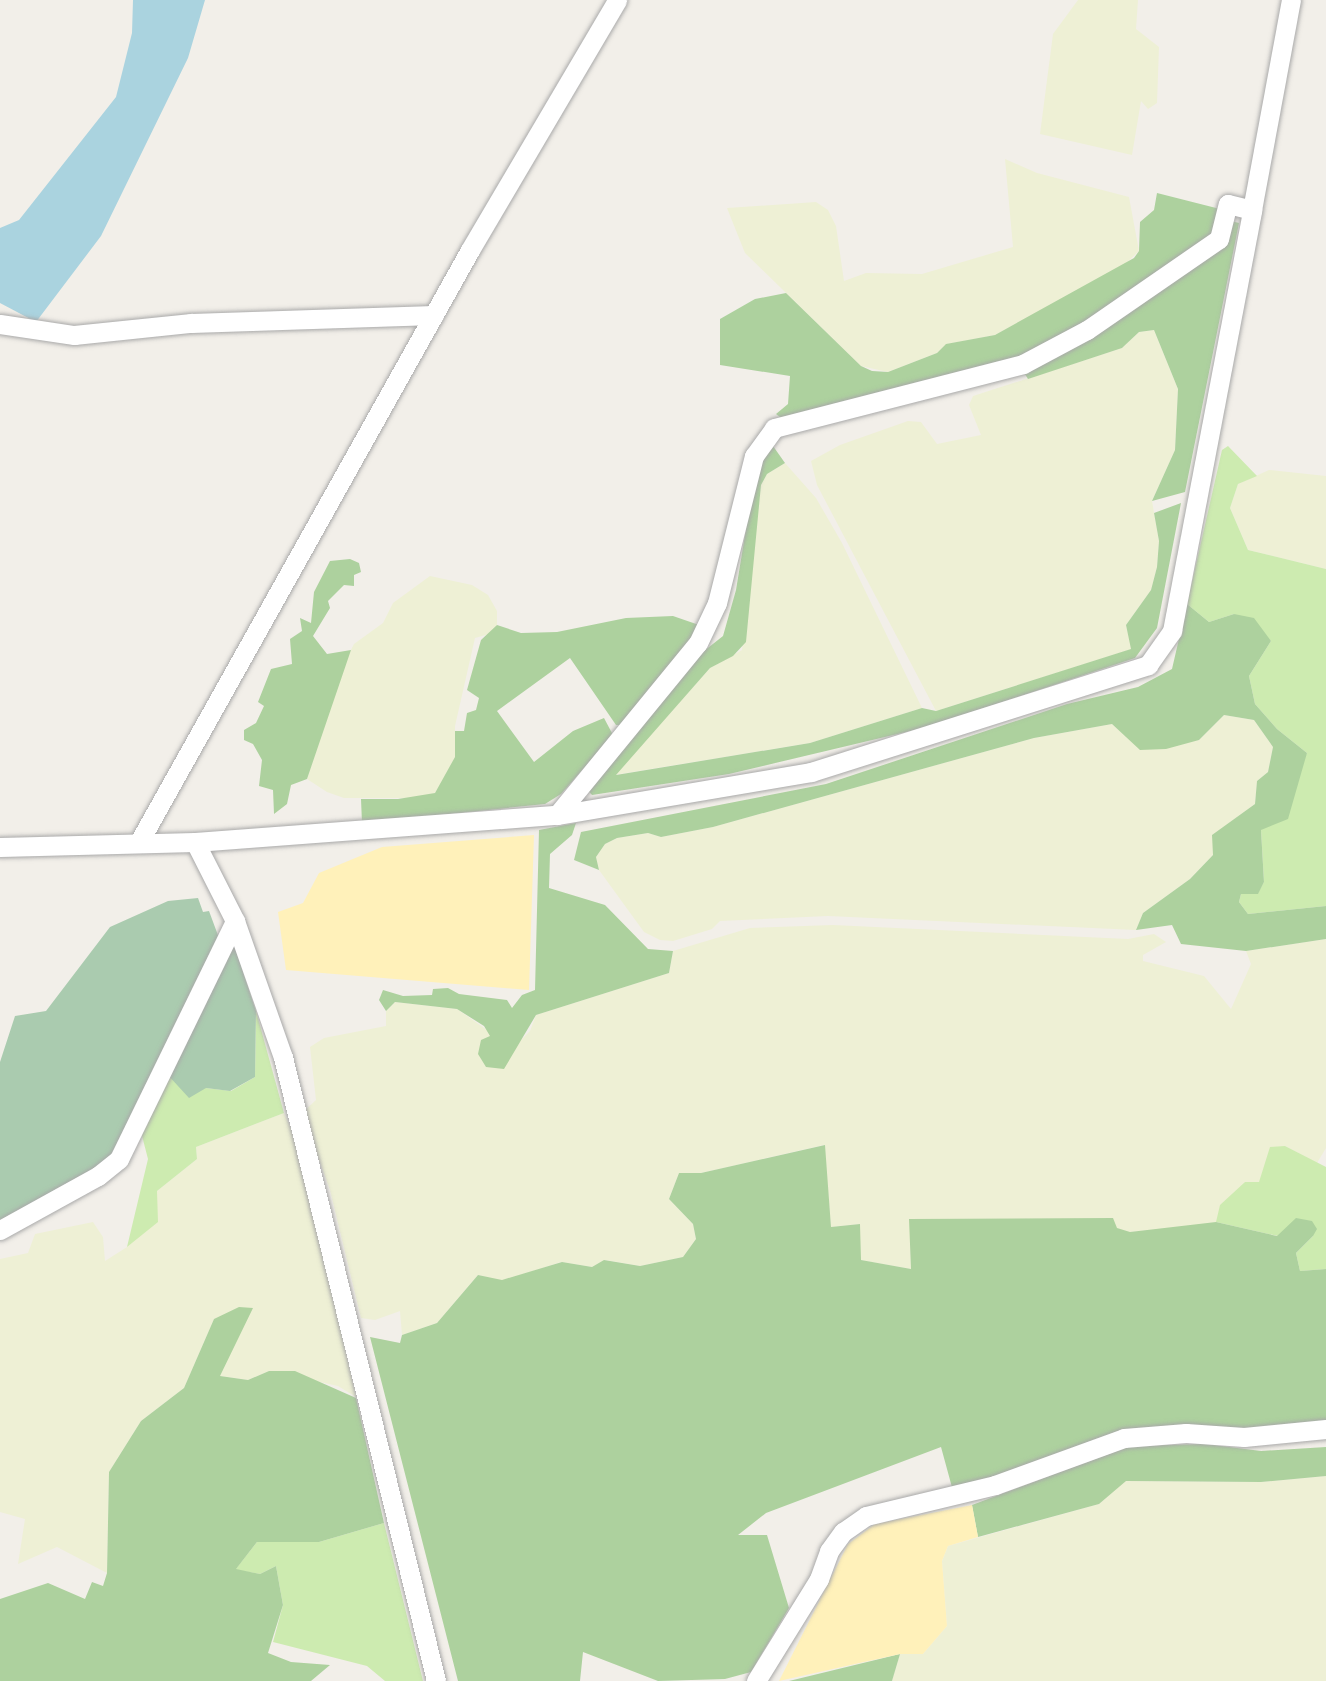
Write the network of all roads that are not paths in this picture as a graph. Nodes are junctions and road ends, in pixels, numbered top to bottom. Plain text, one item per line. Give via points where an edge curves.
1 (617, 0) edge
2 (1291, 0) edge
3 (1252, 210) junction
4 (434, 315) junction
5 (0, 324) edge
6 (556, 815) junction
7 (139, 842) junction
8 (195, 842) junction
9 (0, 846) edge
10 (235, 921) junction
11 (0, 1230) edge
12 (1326, 1429) edge
13 (436, 1681) edge
14 (756, 1681) edge

1 - 4 street
2 - 3 street
3 - 6 street via 1228,205 1219,239 1129,303 1023,364 774,428 754,456 717,603 698,643
3 - 6 street via 1172,631 1148,665 811,772
4 - 5 street via 191,323 74,335
4 - 7 street
6 - 8 street
7 - 8 street
7 - 9 street
8 - 10 street
10 - 11 street via 119,1159 98,1176
10 - 13 street via 283,1057
12 - 14 street via 1257,1437 1185,1433 1124,1438 995,1485 866,1516 843,1532 829,1551 819,1578

